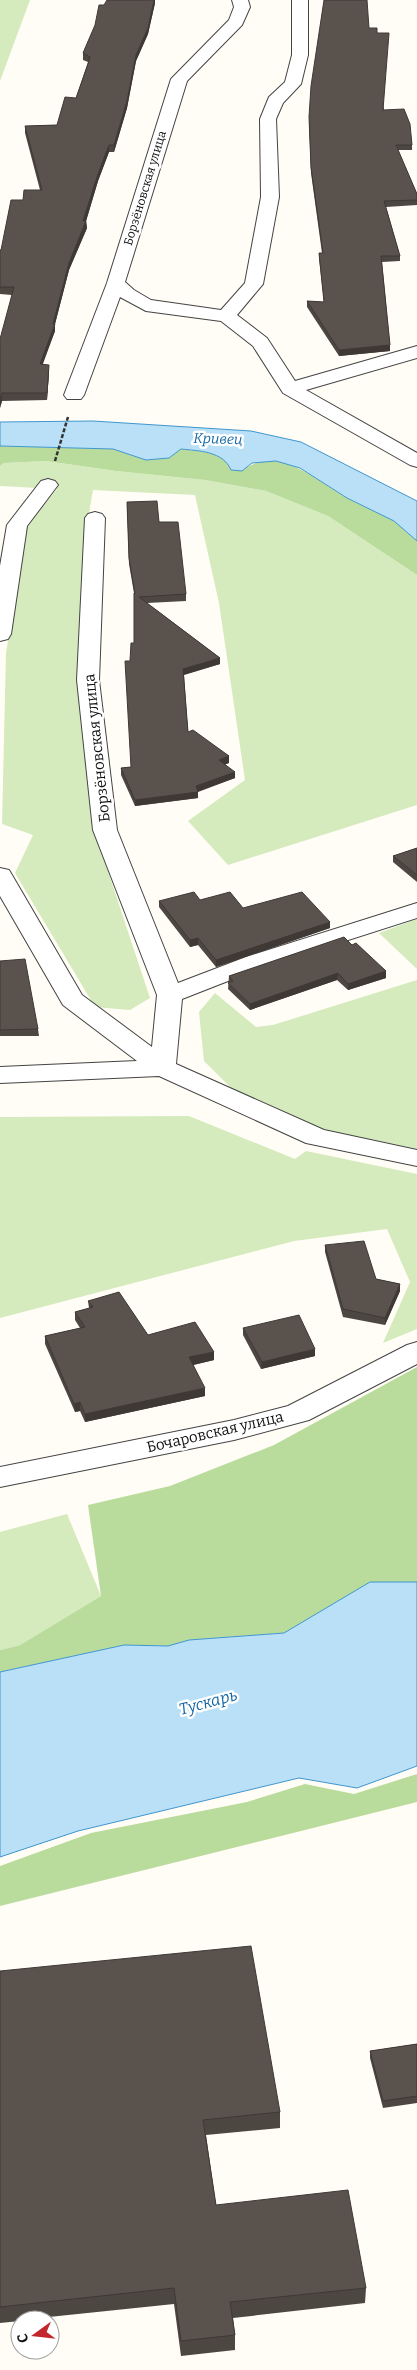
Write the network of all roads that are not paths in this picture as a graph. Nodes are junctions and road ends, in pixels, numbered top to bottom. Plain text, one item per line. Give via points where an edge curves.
1 (240, 0) edge
2 (300, 0) edge
3 (116, 283) junction
4 (226, 316) junction
5 (417, 352) edge
6 (290, 389) junction
7 (74, 395) road end
8 (417, 461) edge
9 (48, 485) road end
10 (95, 518) dead end
11 (0, 634) edge
12 (0, 875) edge
13 (417, 910) edge
14 (170, 995) junction
15 (163, 1068) junction
16 (0, 1075) edge
17 (417, 1158) edge
18 (417, 1352) edge
19 (0, 1477) edge

1 - 3 street, Борзёновская улица via 242,7 236,22 179,79
2 - 4 street via 300,55 293,84 275,101 268,119 270,198 254,284
3 - 4 street via 146,305
3 - 7 street, Борзёновская улица
4 - 6 street via 260,342
5 - 6 street
6 - 8 street
9 - 11 street via 17,525
10 - 14 street, Борзёновская улица via 88,680 105,830
12 - 15 street via 72,1000
13 - 14 street via 255,962
14 - 15 street, Борзёновская улица
15 - 16 street
15 - 17 street via 316,1137
18 - 19 street, Бочаровская улица via 298,1413 234,1430

